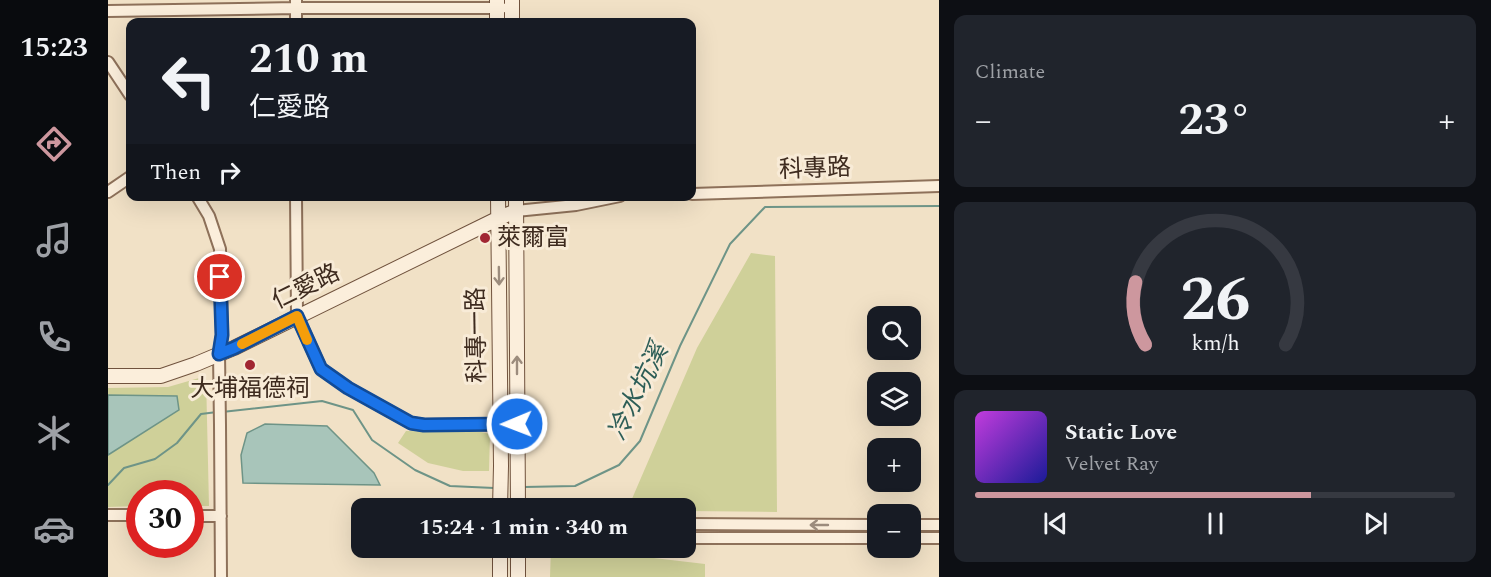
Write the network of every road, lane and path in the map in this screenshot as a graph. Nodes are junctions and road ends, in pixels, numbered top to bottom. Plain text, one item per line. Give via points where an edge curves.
1 (296, 4) edge
2 (512, 4) edge
3 (497, 10) edge
4 (108, 11) edge
5 (108, 62) edge
6 (126, 89) edge
7 (126, 180) edge
8 (939, 186) edge
9 (108, 192) edge
10 (696, 194) edge
11 (200, 201) edge
12 (296, 201) edge
13 (498, 201) edge
14 (516, 201) edge
15 (596, 201) edge
16 (516, 212) junction
17 (499, 218) junction
18 (297, 316) junction
19 (219, 354) junction
20 (108, 376) edge
21 (501, 424) junction
22 (517, 424) junction
23 (500, 498) edge
24 (518, 498) edge
25 (108, 515) edge
26 (126, 515) edge
27 (204, 516) edge
28 (220, 516) junction
29 (696, 524) edge
30 (867, 525) edge
31 (921, 525) edge
32 (939, 525) edge
33 (696, 538) edge
34 (867, 538) edge
35 (921, 538) edge
36 (939, 538) edge
37 (500, 558) edge
38 (518, 558) edge
39 (220, 577) edge
40 (500, 577) edge
41 (518, 577) edge

1 - 3 street
1 - 4 street
2 - 3 street
5 - 6 street
7 - 9 street
8 - 10 street, 科專路
11 - 19 street via 220,249
12 - 18 street
13 - 17 street, 科專一路
14 - 16 street, 科專一路
15 - 16 street
16 - 17 street, 仁愛路
22 -> 16 street, 科專一路
17 - 18 street, 仁愛路
17 -> 21 street, 科專一路
18 - 19 street, 仁愛路
18 - 21 street via 321,369 411,423
19 - 20 street, 仁愛路 via 161,376
19 - 28 street
21 - 22 street
21 - 23 street, 科專一路
22 - 24 street, 科專一路
25 - 26 street
27 - 28 street
28 - 39 street
30 -> 29 street
31 - 32 street
33 - 34 street
35 - 36 street
37 - 40 street
38 - 41 street

